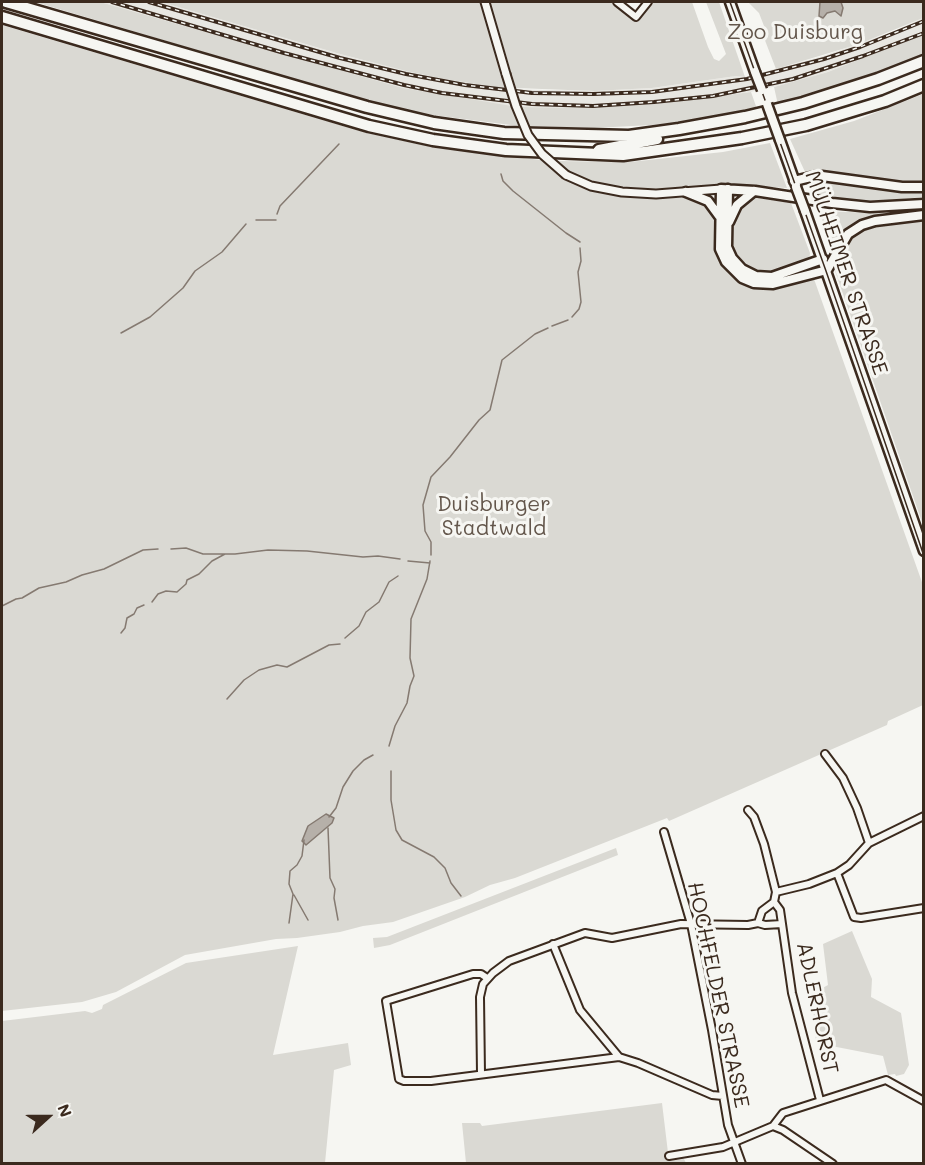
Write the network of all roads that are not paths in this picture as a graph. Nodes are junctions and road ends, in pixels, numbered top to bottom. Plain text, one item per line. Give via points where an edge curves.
1 (6, 2) edge
2 (485, 2) edge
3 (617, 2) edge
4 (648, 2) edge
5 (731, 4) edge
6 (2, 17) edge
7 (924, 61) edge
8 (924, 67) edge
9 (924, 85) edge
10 (581, 153) junction
11 (795, 184) junction
12 (924, 187) edge
13 (725, 189) junction
14 (755, 191) junction
15 (686, 192) junction
16 (924, 204) edge
17 (924, 215) edge
18 (719, 216) junction
19 (726, 231) junction
20 (823, 259) junction
21 (827, 270) junction
22 (924, 551) edge
23 (825, 754) dead end
24 (748, 810) dead end
25 (924, 816) edge
26 (664, 832) dead end
27 (869, 843) junction
28 (837, 873) junction
29 (776, 892) junction
30 (774, 902) junction
31 (924, 908) edge
32 (758, 923) junction
33 (691, 924) junction
34 (782, 924) junction
35 (553, 944) junction
36 (488, 978) junction
37 (619, 1057) junction
38 (482, 1074) junction
39 (723, 1096) junction
40 (820, 1100) junction
41 (924, 1101) edge
42 (774, 1126) junction
43 (733, 1143) junction
44 (669, 1156) dead end
45 (742, 1164) edge
46 (833, 1164) edge

1 - 7 highway via 356,105 434,123 504,133 629,136 679,129 803,103
2 - 15 street, bridge via 516,106 528,135 542,154 566,175 591,186 656,194
3 - 4 street via 636,17
5 - 11 main road, MÜLHEIMER STRASSE, bridge
6 - 10 highway via 369,126 506,150
8 - 10 highway via 802,110 746,124
9 - 10 highway via 806,125 753,136 623,155
11 - 12 main road via 822,176
11 - 20 main road, MÜLHEIMER STRASSE, bridge
13 - 14 main road
13 - 15 street
13 - 18 main road
13 - 19 main road
14 - 16 main road via 870,207
14 - 19 main road via 737,204
15 - 18 main road via 708,201
17 - 21 main road via 875,221 854,229
18 - 21 main road via 722,256 742,278 773,284
19 - 20 main road via 732,258 741,269 756,276 778,276
20 - 21 main road, MÜLHEIMER STRASSE
21 - 22 main road, MÜLHEIMER STRASSE
23 - 27 street via 843,778
24 - 29 street via 764,844
25 - 27 street
26 - 33 street, HOCHFELDER STRASSE
27 - 28 street
28 - 29 street
28 - 31 street via 854,917
29 - 30 street
30 - 32 street via 762,911
30 - 34 street, ADLERHORST
32 - 33 street
32 - 34 street
33 - 35 street via 612,938 585,933
33 - 39 street, HOCHFELDER STRASSE
34 - 40 street, ADLERHORST via 792,993
35 - 36 street via 509,961
35 - 37 street via 580,1010
36 - 38 street via 480,997
36 - 38 street via 473,974 386,1001 399,1079 431,1081
37 - 38 street
37 - 39 street
39 - 43 street, HOCHFELDER STRASSE
40 - 41 street, ADLERHORST via 886,1080
40 - 42 street, ADLERHORST via 783,1113
42 - 43 street, ADLERHORST
42 - 46 street
43 - 44 street, ADLERHORST
43 - 45 street, HOCHFELDER STRASSE

